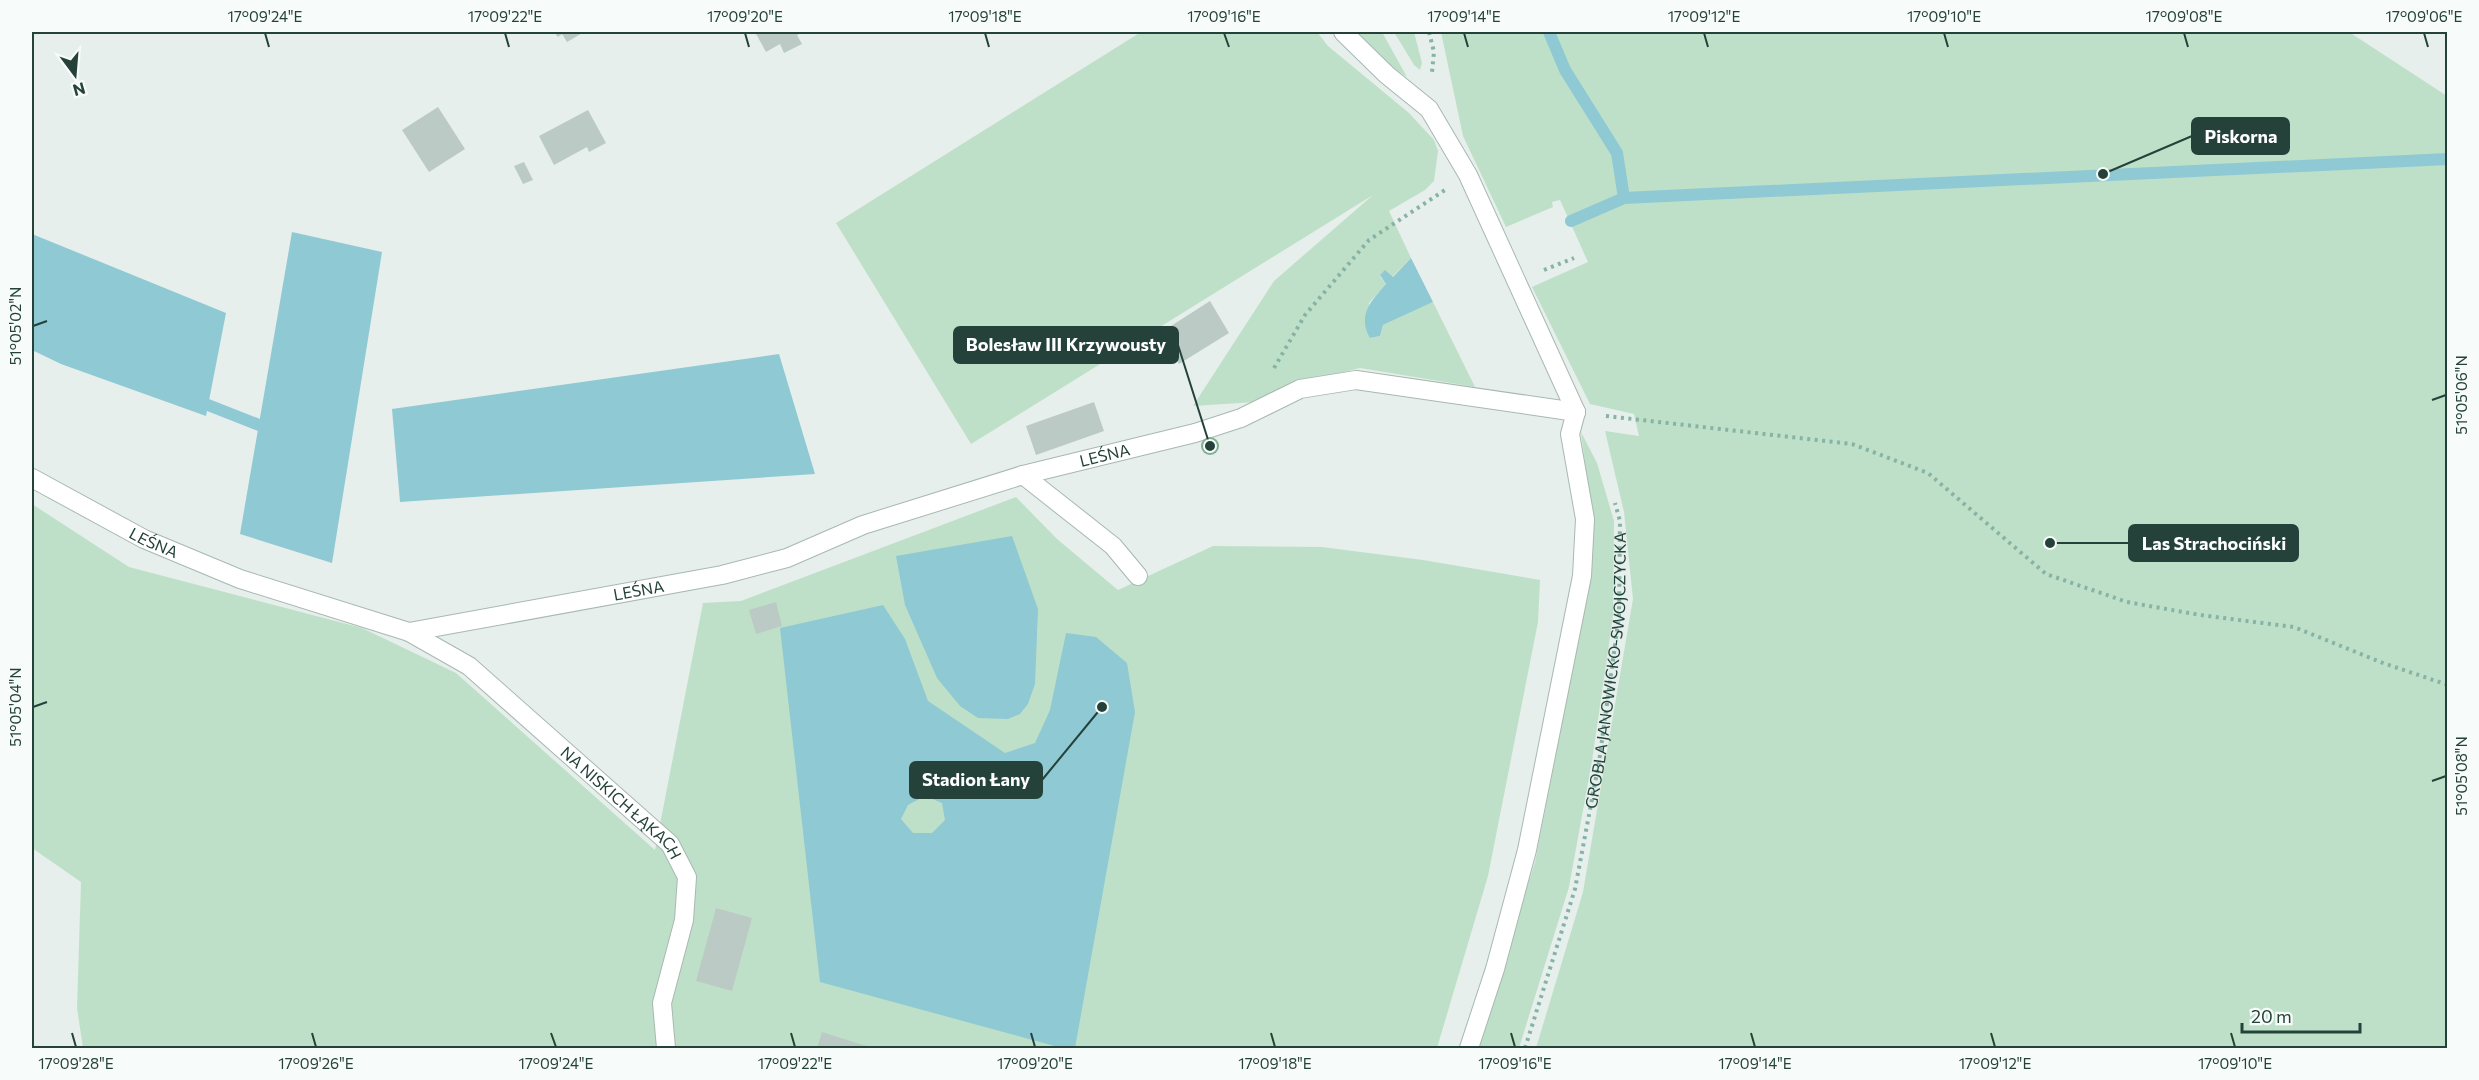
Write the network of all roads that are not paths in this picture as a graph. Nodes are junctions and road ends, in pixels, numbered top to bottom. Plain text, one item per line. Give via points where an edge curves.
1 (1343, 32) edge
2 (1576, 412) junction
3 (1023, 475) junction
4 (32, 478) edge
5 (1138, 576) dead end
6 (409, 632) junction
7 (666, 1048) edge
8 (1469, 1048) edge

1 - 2 street via 1429,109 1468,175
2 - 3 street, LEŚNA via 1356,380 1299,389 1255,411 1195,433
2 - 8 street via 1570,434 1585,519 1582,576 1527,850
3 - 5 street via 1113,546
3 - 6 street, LEŚNA via 863,525 787,558 722,575
4 - 6 street, LEŚNA via 144,539 240,579
6 - 7 street, NA NISKICH ŁĄKACH via 469,666 670,844 687,877 684,920 662,1003

